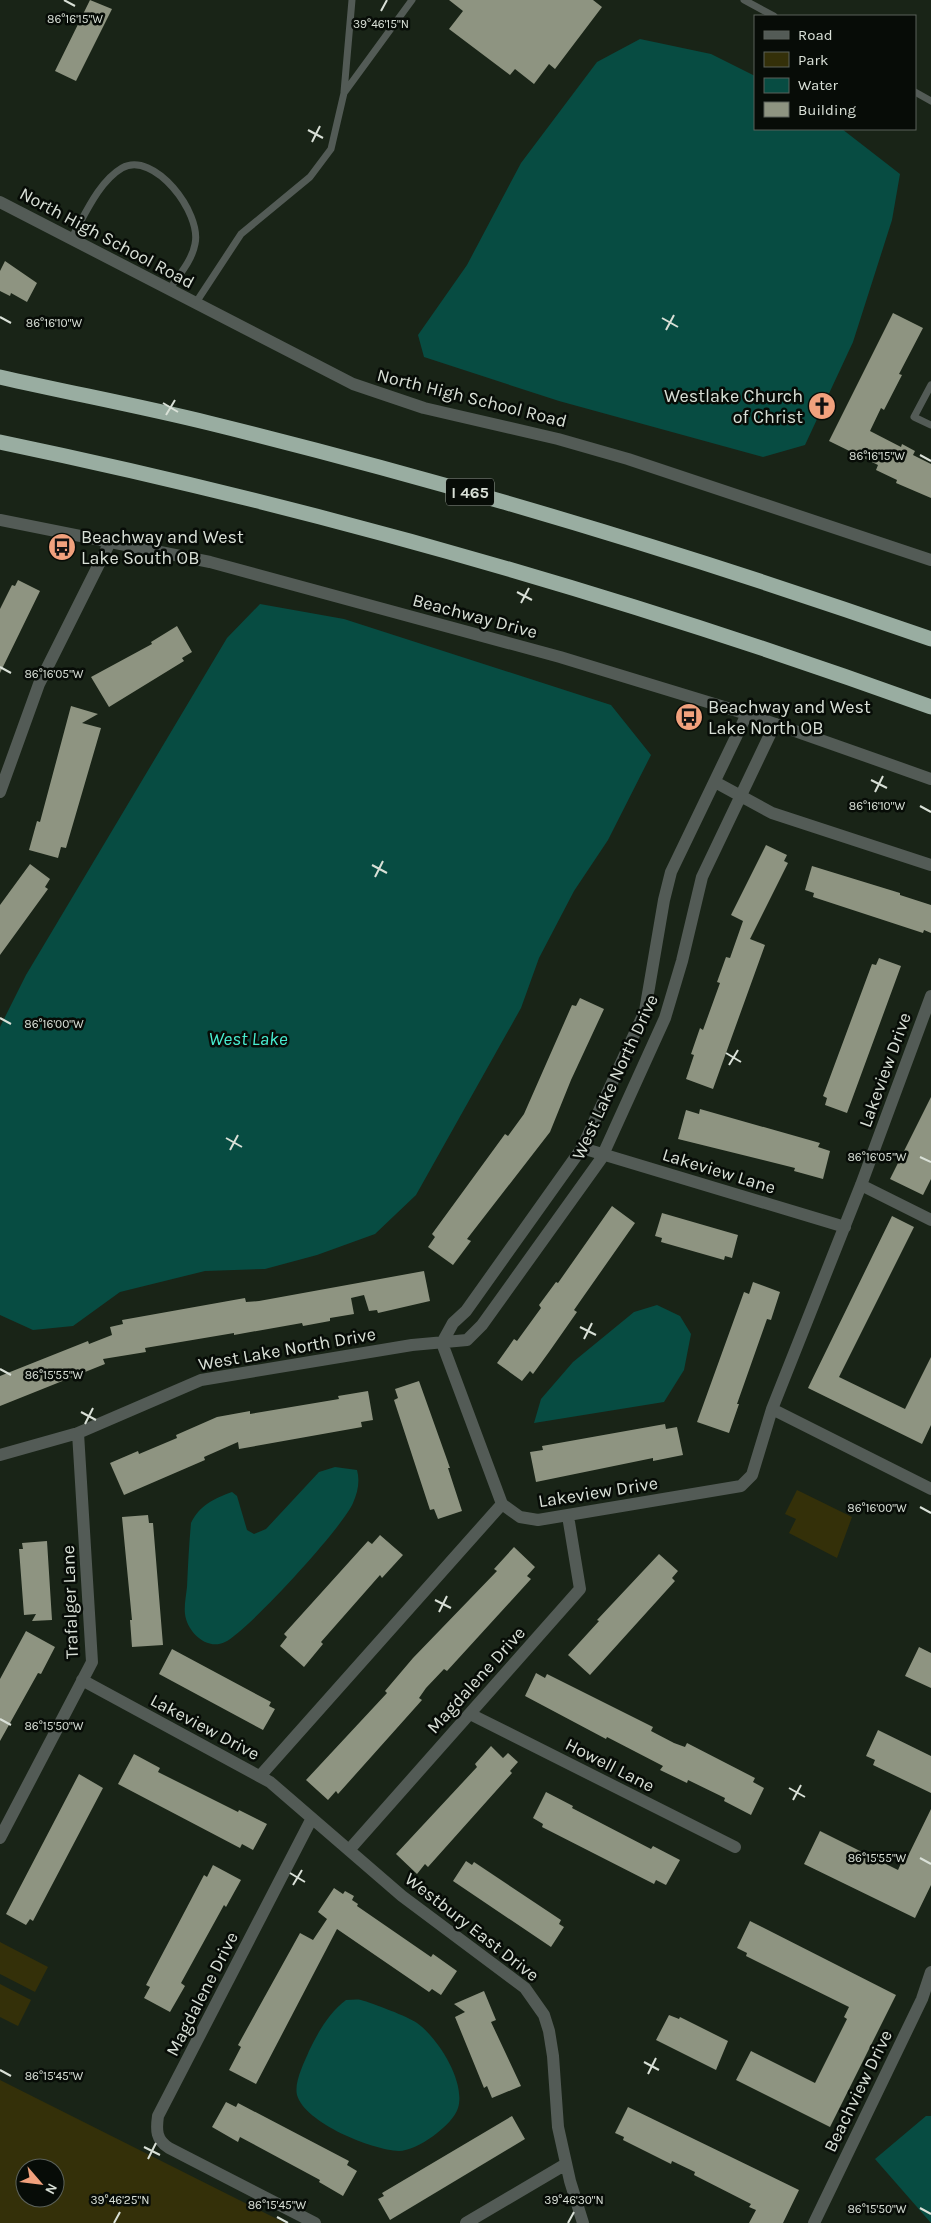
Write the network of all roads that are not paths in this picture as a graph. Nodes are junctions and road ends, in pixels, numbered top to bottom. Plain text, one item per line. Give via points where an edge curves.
1 (352, 0) edge
2 (412, 0) edge
3 (744, 0) edge
4 (772, 15) edge
5 (344, 93) junction
6 (916, 93) edge
7 (931, 101) edge
8 (0, 202) edge
9 (71, 239) junction
10 (169, 290) junction
11 (195, 304) junction
12 (0, 378) edge
13 (931, 385) edge
14 (931, 426) edge
15 (0, 442) edge
16 (0, 520) edge
17 (110, 542) junction
18 (931, 560) edge
19 (931, 639) edge
20 (931, 707) edge
21 (747, 714) junction
22 (775, 724) junction
23 (931, 779) edge
24 (715, 782) junction
25 (0, 792) edge
26 (740, 796) junction
27 (931, 865) edge
28 (931, 996) edge
29 (582, 1148) junction
30 (603, 1154) junction
31 (861, 1185) junction
32 (931, 1220) edge
33 (845, 1227) junction
34 (442, 1343) junction
35 (772, 1409) junction
36 (78, 1433) junction
37 (0, 1455) edge
38 (930, 1487) edge
39 (502, 1504) junction
40 (568, 1516) junction
41 (82, 1680) junction
42 (470, 1714) junction
43 (260, 1776) junction
44 (5, 1816) edge
45 (312, 1818) junction
46 (0, 1838) edge
47 (735, 1847) dead end
48 (348, 1850) junction
49 (931, 1972) edge
50 (566, 2164) junction
51 (315, 2223) edge
52 (466, 2223) edge
53 (583, 2223) edge
54 (814, 2223) edge

1 - 5 lane
2 - 5 lane
3 - 4 lane
5 - 11 lane via 331,149 310,177 241,234
6 - 7 lane
8 - 9 street, North High School Road
9 - 10 street, North High School Road
9 - 10 lane via 110,178 130,165 141,165 167,181 185,202 195,224 196,244
10 - 11 street, North High School Road
11 - 18 street, North High School Road via 330,375 384,397 590,447
12 - 19 highway, I 465 via 208,423 476,494 616,534
13 - 14 lane via 914,417
15 - 20 highway via 277,505 484,561 772,651
16 - 17 street, Beachway Drive
17 - 21 street, Beachway Drive via 210,562 541,652
17 - 25 street via 39,684
21 - 22 street, Beachway Drive
21 - 24 street, West Lake North Drive
22 - 23 street, Beachway Drive
22 - 26 street, West Lake North Drive
24 - 26 street
24 - 29 street, West Lake North Drive via 687,835 670,878 645,1011
26 - 27 street via 772,813
26 - 30 street, West Lake North Drive via 711,854 698,889 682,962 665,1018
28 - 31 street, Lakeview Drive
29 - 30 street, Lakeview Lane
29 - 34 street, West Lake North Drive
30 - 33 street, Lakeview Lane
30 - 34 street, West Lake North Drive via 482,1325 467,1340
31 - 32 street
31 - 33 street, Lakeview Drive
33 - 35 street, Lakeview Drive
34 - 36 street, West Lake North Drive via 412,1345 201,1380
34 - 39 street
35 - 38 street
35 - 40 street, Lakeview Drive via 752,1475 741,1486
36 - 37 street, West Lake North Drive
36 - 41 street, Trafalger Lane via 92,1662
39 - 40 street, Lakeview Drive via 512,1513 529,1520
39 - 43 street, Lakeview Drive
40 - 42 street, Magdalene Drive via 580,1589
41 - 43 street, Lakeview Drive
41 - 44 street, Trafalger Lane
42 - 47 street, Howell Lane
42 - 48 street, Magdalene Drive
43 - 45 street
44 - 46 street, Trafalger Lane
45 - 48 street, Westbury East Drive
45 - 51 street, Magdalene Drive via 158,2116 157,2134 169,2148
48 - 50 street, Westbury East Drive via 402,1896 519,1982 536,2001 549,2031 558,2127
49 - 54 street, Beachview Drive via 922,1999
50 - 52 street
50 - 53 street, Westbury East Drive

